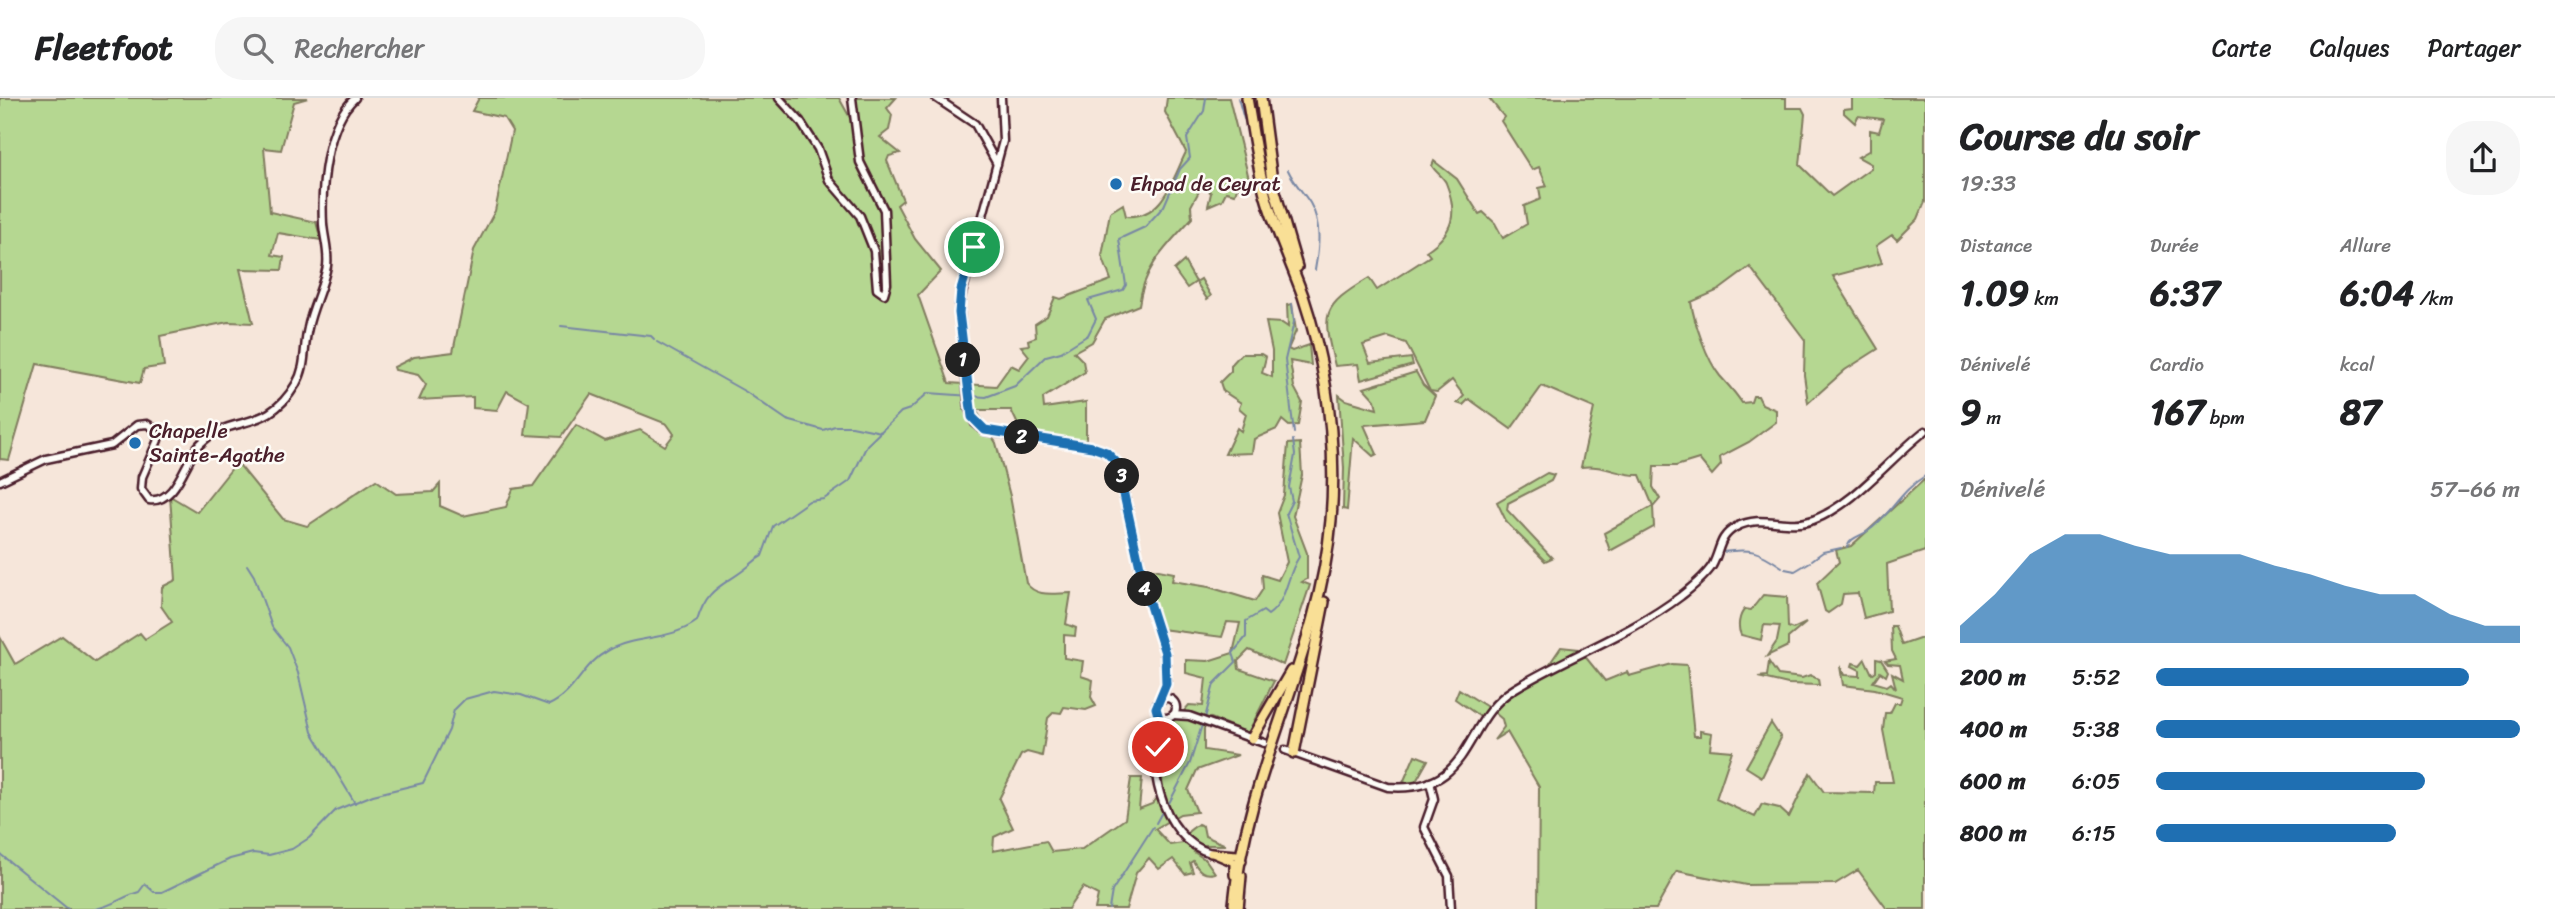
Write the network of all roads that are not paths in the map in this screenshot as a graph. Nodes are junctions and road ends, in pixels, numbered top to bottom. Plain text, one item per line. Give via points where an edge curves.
1 (355, 98) edge
2 (779, 98) edge
3 (852, 98) edge
4 (936, 98) edge
5 (1001, 98) edge
6 (1247, 98) edge
7 (1252, 98) edge
8 (1261, 98) edge
9 (989, 150) junction
10 (999, 157) junction
11 (1298, 269) junction
12 (1925, 431) edge
13 (0, 481) edge
14 (1321, 603) junction
15 (1166, 684) junction
16 (1162, 699) junction
17 (1173, 702) junction
18 (1159, 715) junction
19 (1172, 716) junction
20 (1189, 716) junction
21 (1160, 738) junction
22 (1252, 738) junction
23 (1264, 743) dead end
24 (1289, 751) joint
25 (1430, 782) junction
26 (1211, 853) junction
27 (1240, 856) junction
28 (1242, 878) junction
29 (1236, 907) edge
30 (1451, 909) edge

1 - 13 main road via 340,117 331,144 323,222 327,265 307,329 305,363 289,395 262,419 220,430 203,440 169,492 154,501 142,494 141,485 158,440 154,428 147,424 137,425 113,446 46,459
2 - 3 main road via 818,149 830,180 860,216 874,251 877,289 884,293 884,210 860,162
4 - 9 main road via 975,124
5 - 10 main road via 1004,118
6 - 14 highway via 1265,195 1306,304 1325,385 1333,483
7 - 11 highway via 1270,194
8 - 11 highway via 1272,181
9 - 10 main road
9 - 10 main road
10 - 15 main road via 960,297 969,409 975,423 985,430 1092,447 1117,463 1145,590 1165,653
11 - 14 highway via 1323,348 1335,414 1336,523
12 - 25 main road via 1829,513 1799,524 1758,519 1735,528 1720,540 1709,570 1679,597 1502,697 1457,764
14 - 22 highway via 1289,675
14 - 24 highway
14 - 27 highway via 1257,786
14 - 28 highway via 1258,797
15 - 16 main road
15 - 17 main road
16 - 17 main road
16 - 18 main road via 1156,708
17 - 19 main road
17 - 20 main road
18 - 19 main road
18 - 21 main road
19 - 20 main road
19 - 21 main road
20 - 22 main road
21 - 26 main road via 1157,778 1168,818 1191,845
22 - 23 main road
24 - 25 main road via 1388,787
25 - 30 main road via 1434,799 1424,821 1425,834 1449,876
26 - 27 main road
26 - 29 main road via 1234,862
27 - 28 main road
27 - 29 highway
28 - 29 main road

